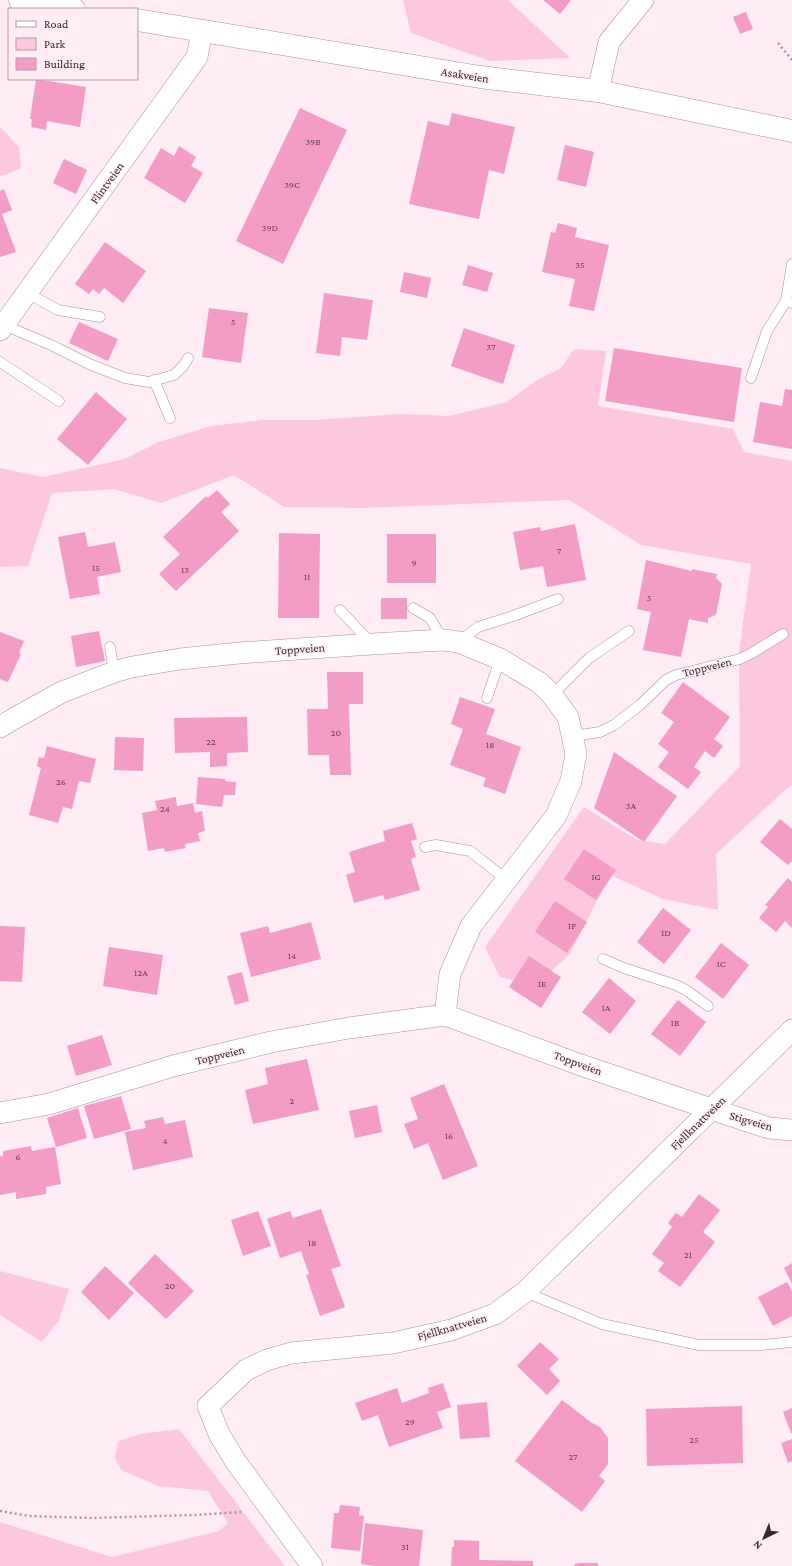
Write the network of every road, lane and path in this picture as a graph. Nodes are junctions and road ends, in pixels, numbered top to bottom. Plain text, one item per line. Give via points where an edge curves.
1 (20, 0) edge
2 (643, 0) edge
3 (68, 8) edge
4 (138, 20) edge
5 (202, 31) junction
6 (778, 43) dead end
7 (792, 60) edge
8 (598, 92) junction
9 (792, 131) edge
10 (792, 264) edge
11 (27, 293) junction
12 (789, 302) edge
13 (100, 317) dead end
14 (2, 327) edge
15 (188, 358) dead end
16 (0, 362) edge
17 (751, 378) dead end
18 (154, 380) junction
19 (58, 401) dead end
20 (170, 418) dead end
21 (558, 599) dead end
22 (413, 608) dead end
23 (340, 610) dead end
24 (629, 631) dead end
25 (782, 634) dead end
26 (451, 641) junction
27 (372, 644) junction
28 (110, 647) dead end
29 (500, 660) junction
30 (114, 672) junction
31 (552, 695) junction
32 (487, 698) dead end
33 (0, 727) edge
34 (573, 736) junction
35 (425, 847) dead end
36 (507, 880) junction
37 (603, 959) dead end
38 (708, 1006) dead end
39 (445, 1015) junction
40 (792, 1030) edge
41 (711, 1109) junction
42 (0, 1113) edge
43 (792, 1130) edge
44 (525, 1292) junction
45 (792, 1342) edge
46 (269, 1507) junction
47 (0, 1511) edge
48 (312, 1566) edge

1 - 3 main road
2 - 8 street via 609,42
4 - 5 main road, Asakveien
5 - 8 main road, Asakveien via 480,78
5 - 11 street, Flintveien via 196,57
6 - 7 path
8 - 9 main road, Asakveien
10 - 12 lane
11 - 13 lane via 58,310
11 - 14 street, Flintveien
12 - 17 lane via 767,331
14 - 18 lane via 51,345 125,378 149,382
15 - 18 lane via 174,375
16 - 19 lane
18 - 20 lane
21 - 26 lane via 478,627
22 - 26 lane via 430,618
23 - 27 lane
24 - 31 lane via 589,658
25 - 34 lane, Toppveien via 740,659 676,674 614,724 600,732
26 - 27 street, Toppveien
26 - 29 street, Toppveien
27 - 30 street, Toppveien via 180,659
28 - 30 lane
29 - 31 street, Toppveien via 540,683
29 - 32 lane
30 - 33 street, Toppveien via 62,692
31 - 34 street, Toppveien via 568,717
34 - 36 street, Toppveien via 576,754 571,781 556,816
35 - 36 lane via 436,845 470,851
36 - 39 street, Toppveien via 471,926 450,974
37 - 38 lane via 686,990
39 - 41 street, Toppveien
39 - 42 street, Toppveien via 271,1042 173,1066 50,1104
40 - 41 street, Fjellknattveien
41 - 43 street, Stigveien via 769,1128
41 - 44 street, Fjellknattveien
44 - 45 lane via 602,1324 699,1345
44 - 46 street, Fjellknattveien via 495,1314 451,1330 393,1342 291,1353 266,1360 246,1370 208,1406 219,1434
46 - 47 path via 194,1515 91,1518 29,1516
46 - 48 street, Fjellknattveien

